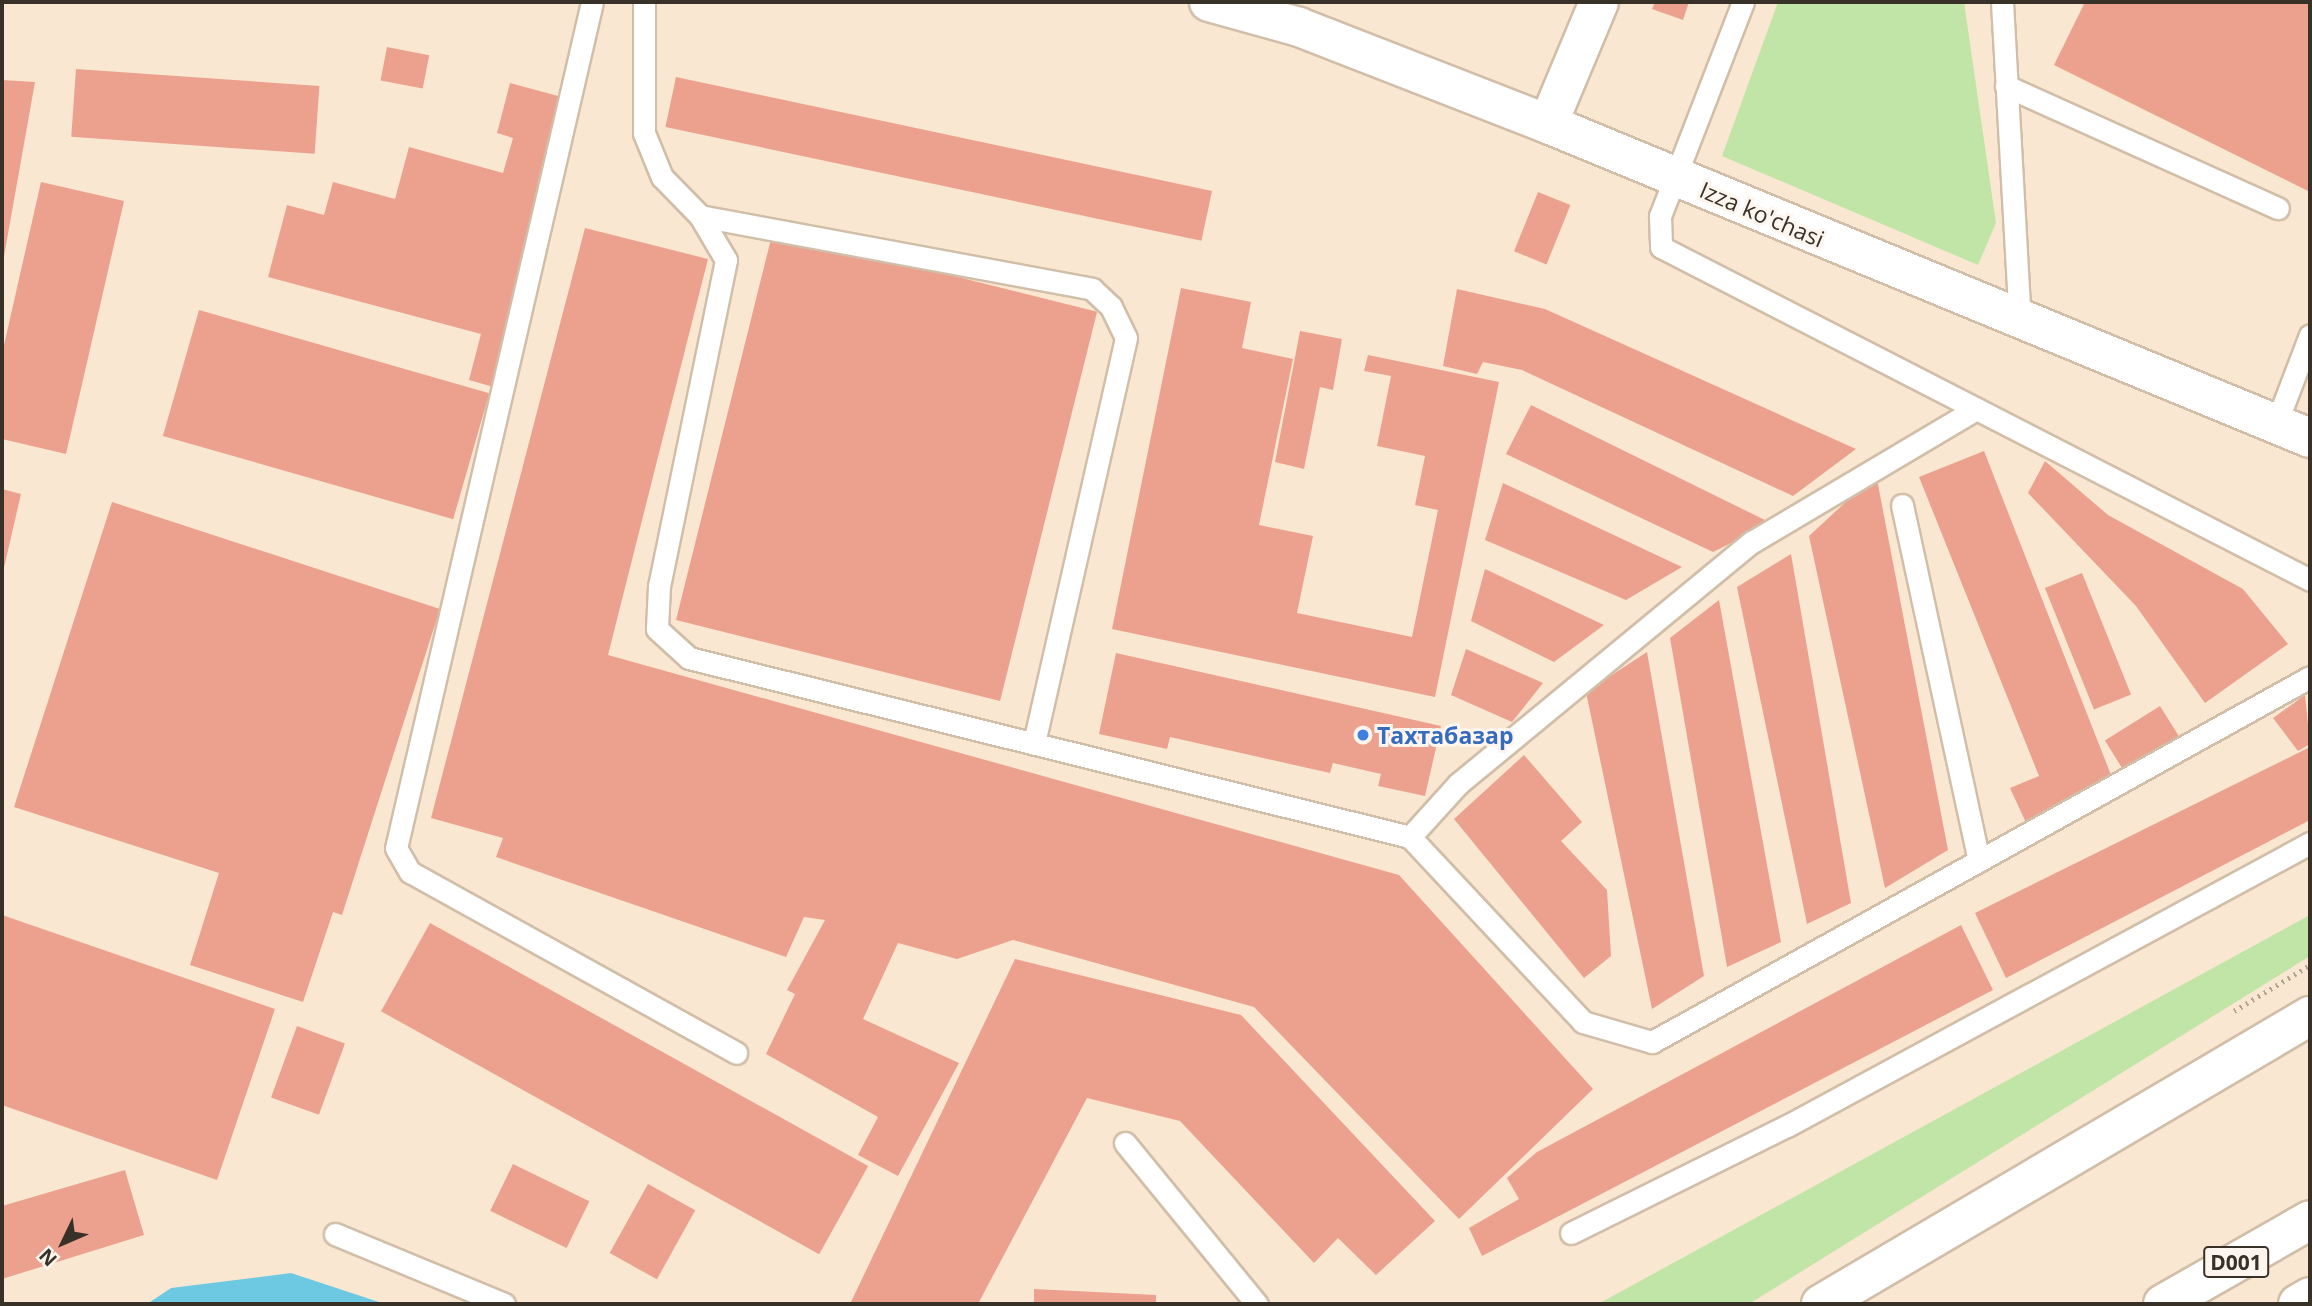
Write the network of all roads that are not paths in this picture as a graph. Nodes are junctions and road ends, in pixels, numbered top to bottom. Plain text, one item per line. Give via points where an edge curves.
1 (592, 2) edge
2 (644, 2) edge
3 (1209, 2) edge
4 (1599, 2) edge
5 (1743, 2) edge
6 (2001, 2) edge
7 (2006, 86) junction
8 (1548, 124) junction
9 (1677, 178) junction
10 (2278, 208) dead end
11 (700, 216) junction
12 (2020, 322) junction
13 (2310, 335) edge
14 (1976, 409) junction
15 (2293, 431) edge
16 (1902, 505) dead end
17 (2310, 580) edge
18 (2310, 677) edge
19 (1034, 744) junction
20 (1410, 837) junction
21 (2310, 843) edge
22 (1979, 861) junction
23 (2310, 1016) edge
24 (736, 1052) dead end
25 (1125, 1143) dead end
26 (2310, 1220) edge
27 (1571, 1233) dead end
28 (335, 1234) dead end
29 (2310, 1297) edge
30 (504, 1304) edge
31 (1257, 1304) edge
32 (1821, 1304) edge
33 (2162, 1304) edge
34 (2298, 1304) edge

1 - 24 lane via 396,848 410,872
2 - 11 lane via 645,133 662,177
3 - 8 main road, Izza ko'chasi via 1299,27
4 - 8 main road
5 - 9 lane
6 - 7 lane
7 - 10 lane
7 - 12 lane
8 - 9 main road, Izza ko'chasi
9 - 12 main road, Izza ko'chasi
9 - 14 lane via 1660,216 1661,247
11 - 19 lane via 726,260 659,586 657,629 689,659
11 - 19 lane via 1092,289 1111,307 1126,338
12 - 15 main road, Izza ko'chasi
13 - 15 lane
14 - 17 lane
14 - 20 lane via 1752,542 1458,783
16 - 22 lane
18 - 22 lane
19 - 20 lane
20 - 22 lane via 1583,1022 1652,1042
21 - 27 lane via 1787,1126
23 - 32 main road
25 - 31 lane
26 - 33 main road, D001
28 - 30 lane
29 - 34 main road

